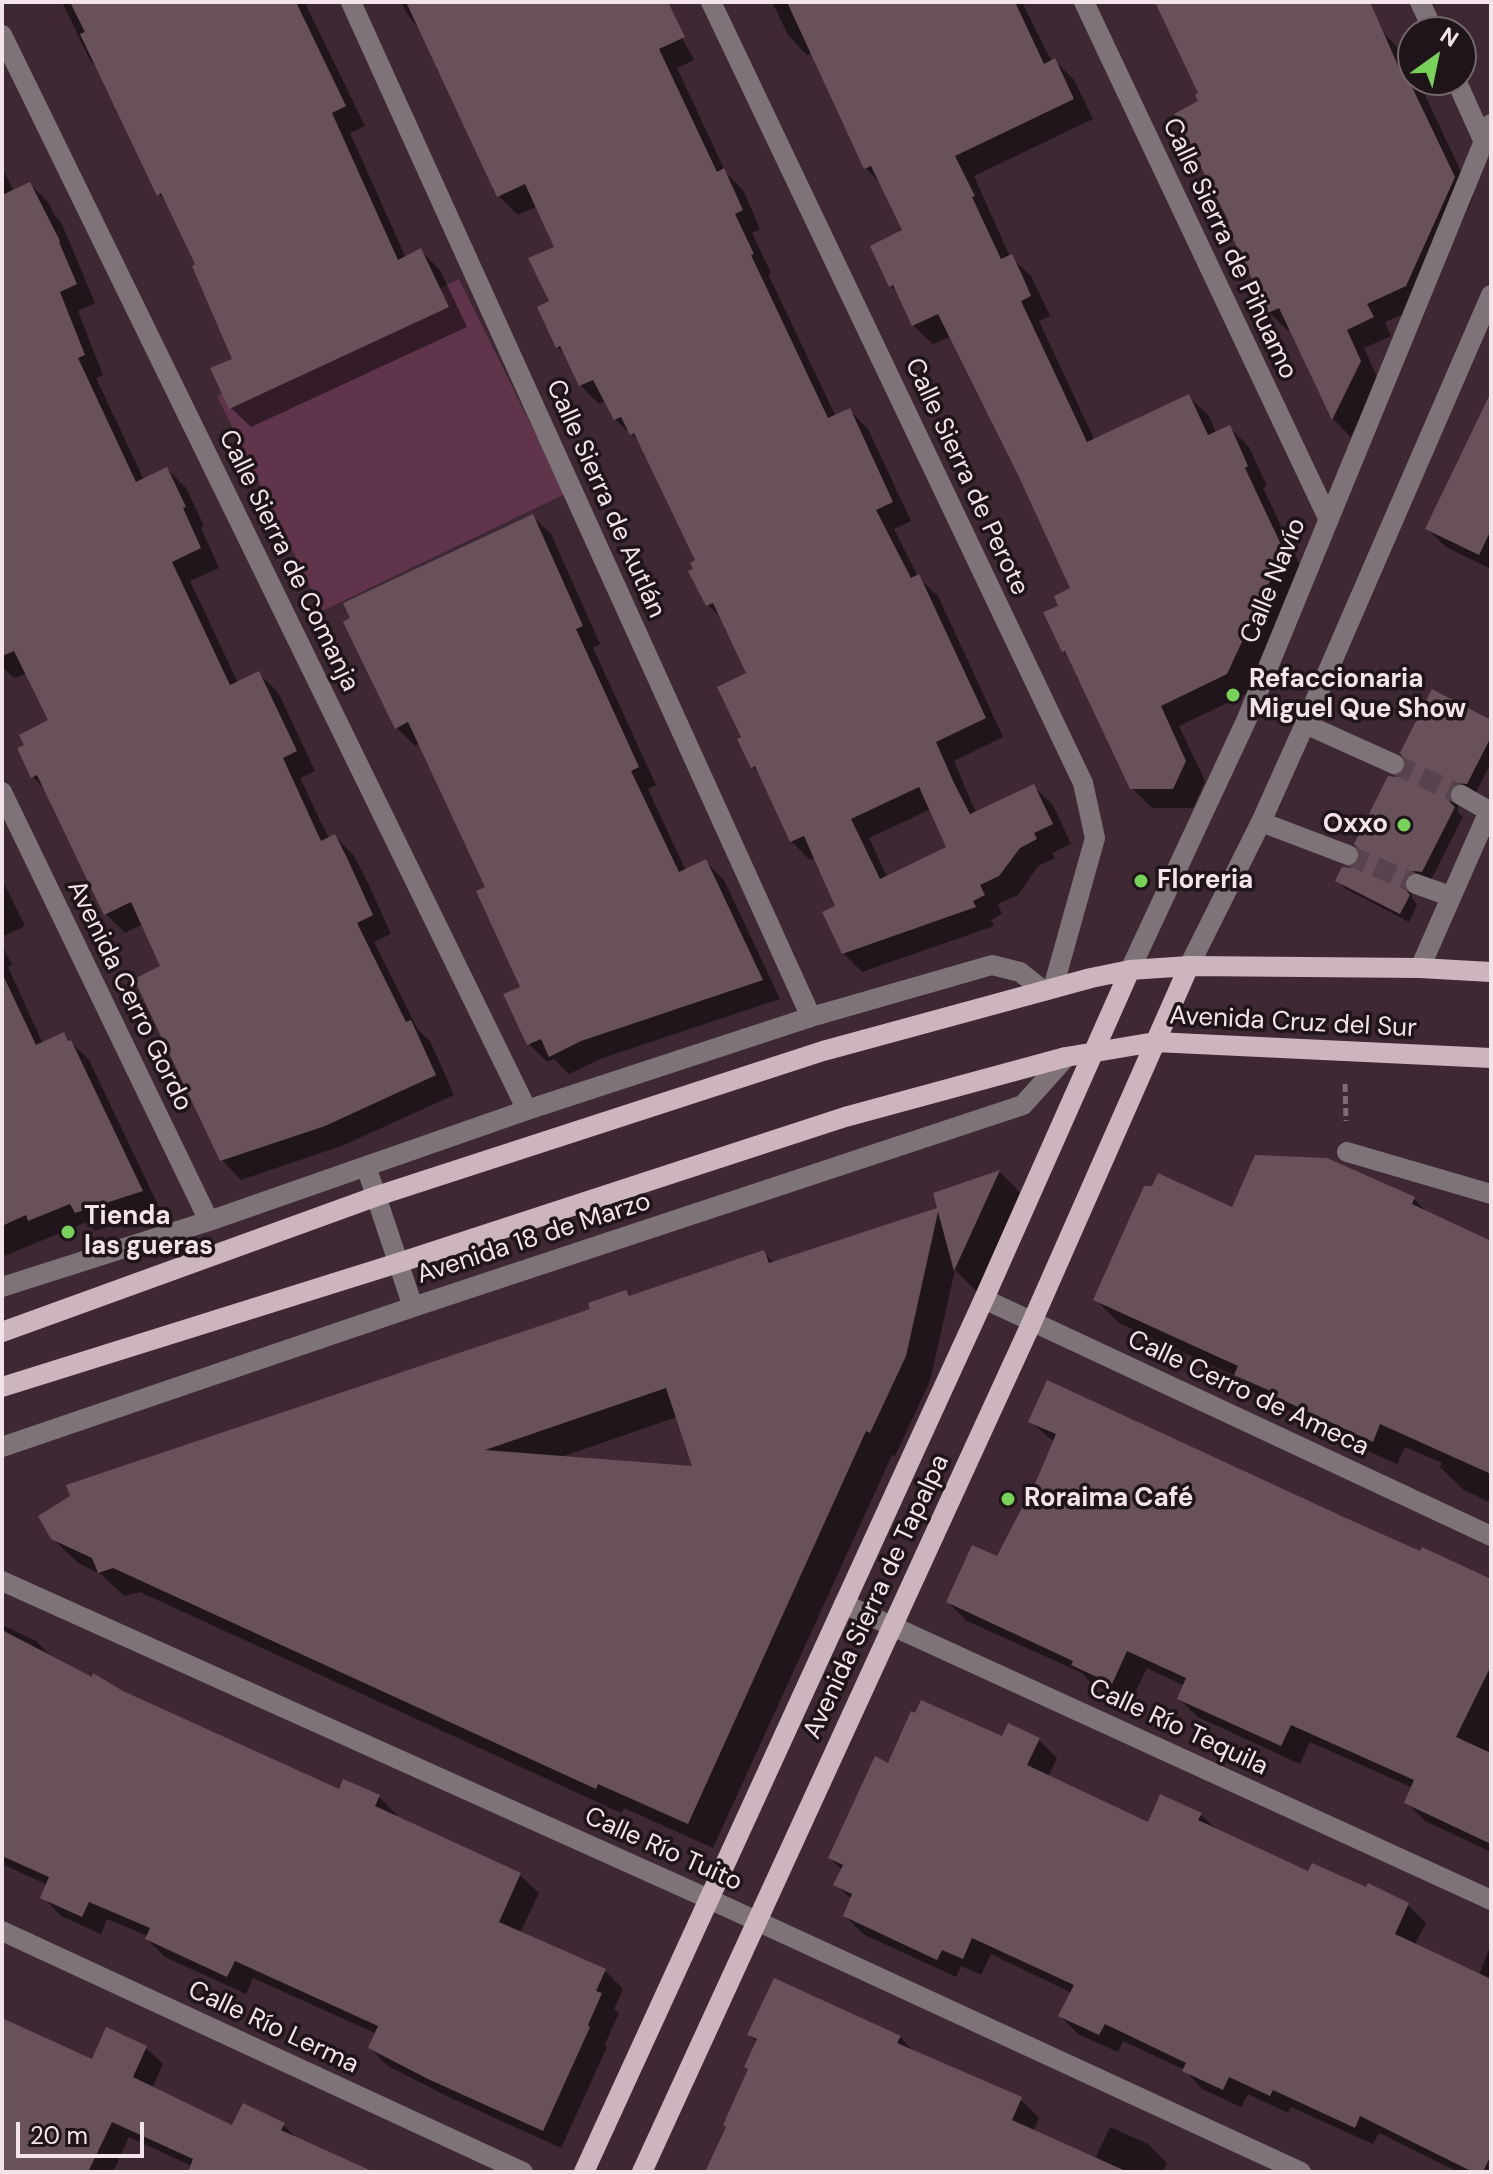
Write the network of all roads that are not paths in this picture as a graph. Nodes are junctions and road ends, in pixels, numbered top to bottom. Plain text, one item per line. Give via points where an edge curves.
1 (351, 2) edge
2 (711, 2) edge
3 (1084, 2) edge
4 (2, 35) edge
5 (1466, 96) edge
6 (1487, 132) edge
7 (1491, 295) edge
8 (1328, 518) junction
9 (1305, 724) junction
10 (1394, 764) tunnel mouth
11 (2, 792) edge
12 (1461, 795) tunnel mouth
13 (1261, 822) junction
14 (1348, 855) tunnel mouth
15 (1416, 884) tunnel mouth
16 (1450, 896) junction
17 (1189, 966) junction
18 (1420, 968) junction
19 (1130, 970) junction
20 (1491, 972) edge
21 (1049, 989) junction
22 (811, 1017) junction
23 (1155, 1042) junction
24 (1094, 1052) junction
25 (1066, 1057) junction
26 (1491, 1058) edge
27 (527, 1110) junction
28 (1347, 1152) road end
29 (366, 1166) junction
30 (1491, 1194) edge
31 (377, 1196) junction
32 (209, 1221) junction
33 (398, 1263) junction
34 (2, 1287) edge
35 (984, 1299) junction
36 (413, 1307) junction
37 (1032, 1322) junction
38 (2, 1332) edge
39 (2, 1387) edge
40 (2, 1447) edge
41 (1491, 1536) edge
42 (2, 1581) edge
43 (844, 1604) junction
44 (893, 1626) junction
45 (709, 1899) junction
46 (1491, 1900) edge
47 (758, 1921) junction
48 (2, 1931) edge
49 (523, 2172) edge
50 (584, 2172) edge
51 (642, 2172) edge
52 (1301, 2172) edge

1 - 22 street, Calle Sierra de Autlán
2 - 21 street, Calle Sierra de Perote via 1083,783 1095,838
3 - 8 street, Calle Sierra de Pihuamo
4 - 27 street, Calle Sierra de Comanja
5 - 6 street
6 - 8 street, Calle Navío
7 - 9 street
8 - 19 street, Calle Navío via 1246,721
9 - 10 street
9 - 13 street
11 - 32 street, Avenida Cerro Gordo
12 - 16 street via 1489,811
13 - 14 street
13 - 17 street
15 - 16 street
16 - 18 street
17 - 18 main road, Avenida Cruz del Sur
17 - 19 main road, Avenida Cruz del Sur
17 - 23 main road
18 - 20 main road, Avenida Cruz del Sur
19 - 21 main road
19 - 24 main road, Calle Navío
21 - 22 street via 1020,972 992,965
21 - 31 main road via 823,1051
22 - 27 street
23 - 24 main road, Avenida Cruz del Sur
23 - 26 main road, Avenida Cruz del Sur
23 - 37 main road, Avenida Sierra de Tapalpa
24 - 25 main road, Avenida 18 de Marzo
24 - 35 main road, Avenida Sierra de Tapalpa
25 - 33 main road, Avenida 18 de Marzo via 845,1117
25 - 36 street, Avenida 18 de Marzo via 1023,1105
27 - 29 street
28 - 30 street
29 - 31 street
29 - 32 street
31 - 33 street
31 - 38 main road
32 - 34 street
33 - 36 street
33 - 39 main road, Avenida 18 de Marzo
35 - 37 street, Calle Cerro de Ameca
35 - 43 main road, Avenida Sierra de Tapalpa
36 - 40 street, Avenida 18 de Marzo
37 - 41 street, Calle Cerro de Ameca
37 - 44 main road, Avenida Sierra de Tapalpa
42 - 45 street, Calle Río Tuito
43 - 44 street, Calle Río Tequila
43 - 45 main road, Avenida Sierra de Tapalpa
44 - 46 street, Calle Río Tequila
44 - 47 main road, Avenida Sierra de Tapalpa
45 - 47 street, Calle Río Tuito
45 - 50 main road, Avenida Sierra de Tapalpa
47 - 51 main road, Avenida Sierra de Tapalpa
47 - 52 street, Calle Río Tuito
48 - 49 street, Calle Río Lerma

